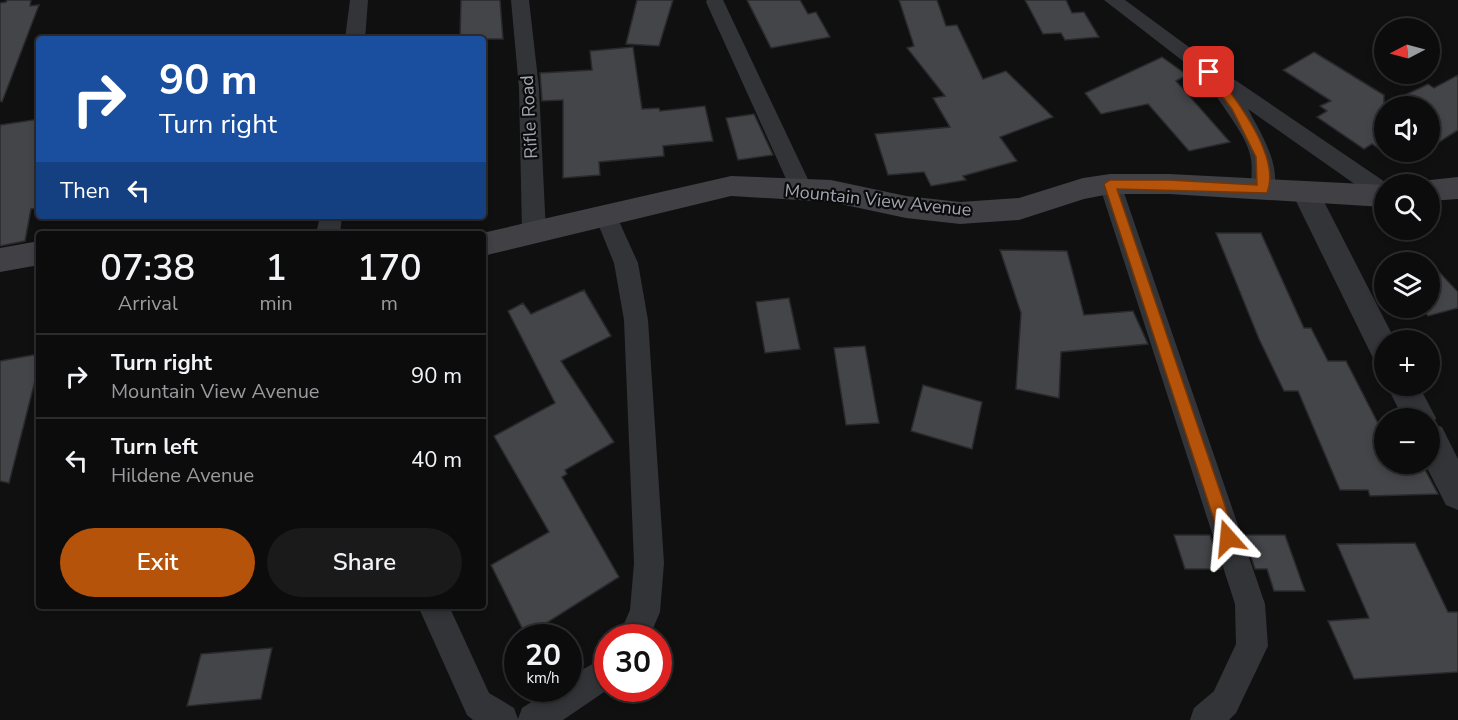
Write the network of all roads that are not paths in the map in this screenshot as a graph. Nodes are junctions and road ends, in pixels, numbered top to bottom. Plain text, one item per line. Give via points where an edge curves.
1 (359, 0) edge
2 (520, 0) edge
3 (1113, 0) edge
4 (715, 2) dead end
5 (355, 36) edge
6 (1209, 72) junction
7 (1110, 184) junction
8 (1374, 187) edge
9 (1458, 188) edge
10 (802, 190) junction
11 (1263, 190) junction
12 (1440, 190) edge
13 (1306, 193) junction
14 (1374, 194) edge
15 (605, 214) junction
16 (534, 233) junction
17 (486, 243) edge
18 (36, 254) edge
19 (0, 260) edge
20 (1374, 330) edge
21 (1440, 458) edge
22 (1458, 494) edge
23 (434, 609) edge
24 (639, 624) edge
25 (594, 680) edge
26 (502, 720) edge
27 (534, 720) edge
28 (1206, 720) edge

1 - 5 street
2 - 16 street, Rifle Road via 529,88
3 - 6 street
4 - 10 street
6 - 8 street
6 - 11 street via 1237,108 1262,157
7 - 10 main road, Mountain View Avenue via 1019,209 960,213 906,207 831,191
7 - 11 main road, Mountain View Avenue
7 - 28 street via 1250,604 1252,646 1225,702
9 - 12 main road
10 - 15 main road, Mountain View Avenue via 731,186
11 - 13 main road, Mountain View Avenue
13 - 14 main road, Mountain View Avenue
13 - 20 street
15 - 16 main road, Mountain View Avenue
15 - 24 street via 626,263 636,320 649,563 645,612
16 - 17 main road, Mountain View Avenue
18 - 19 main road
21 - 22 street
23 - 26 street via 478,704
25 - 27 street

